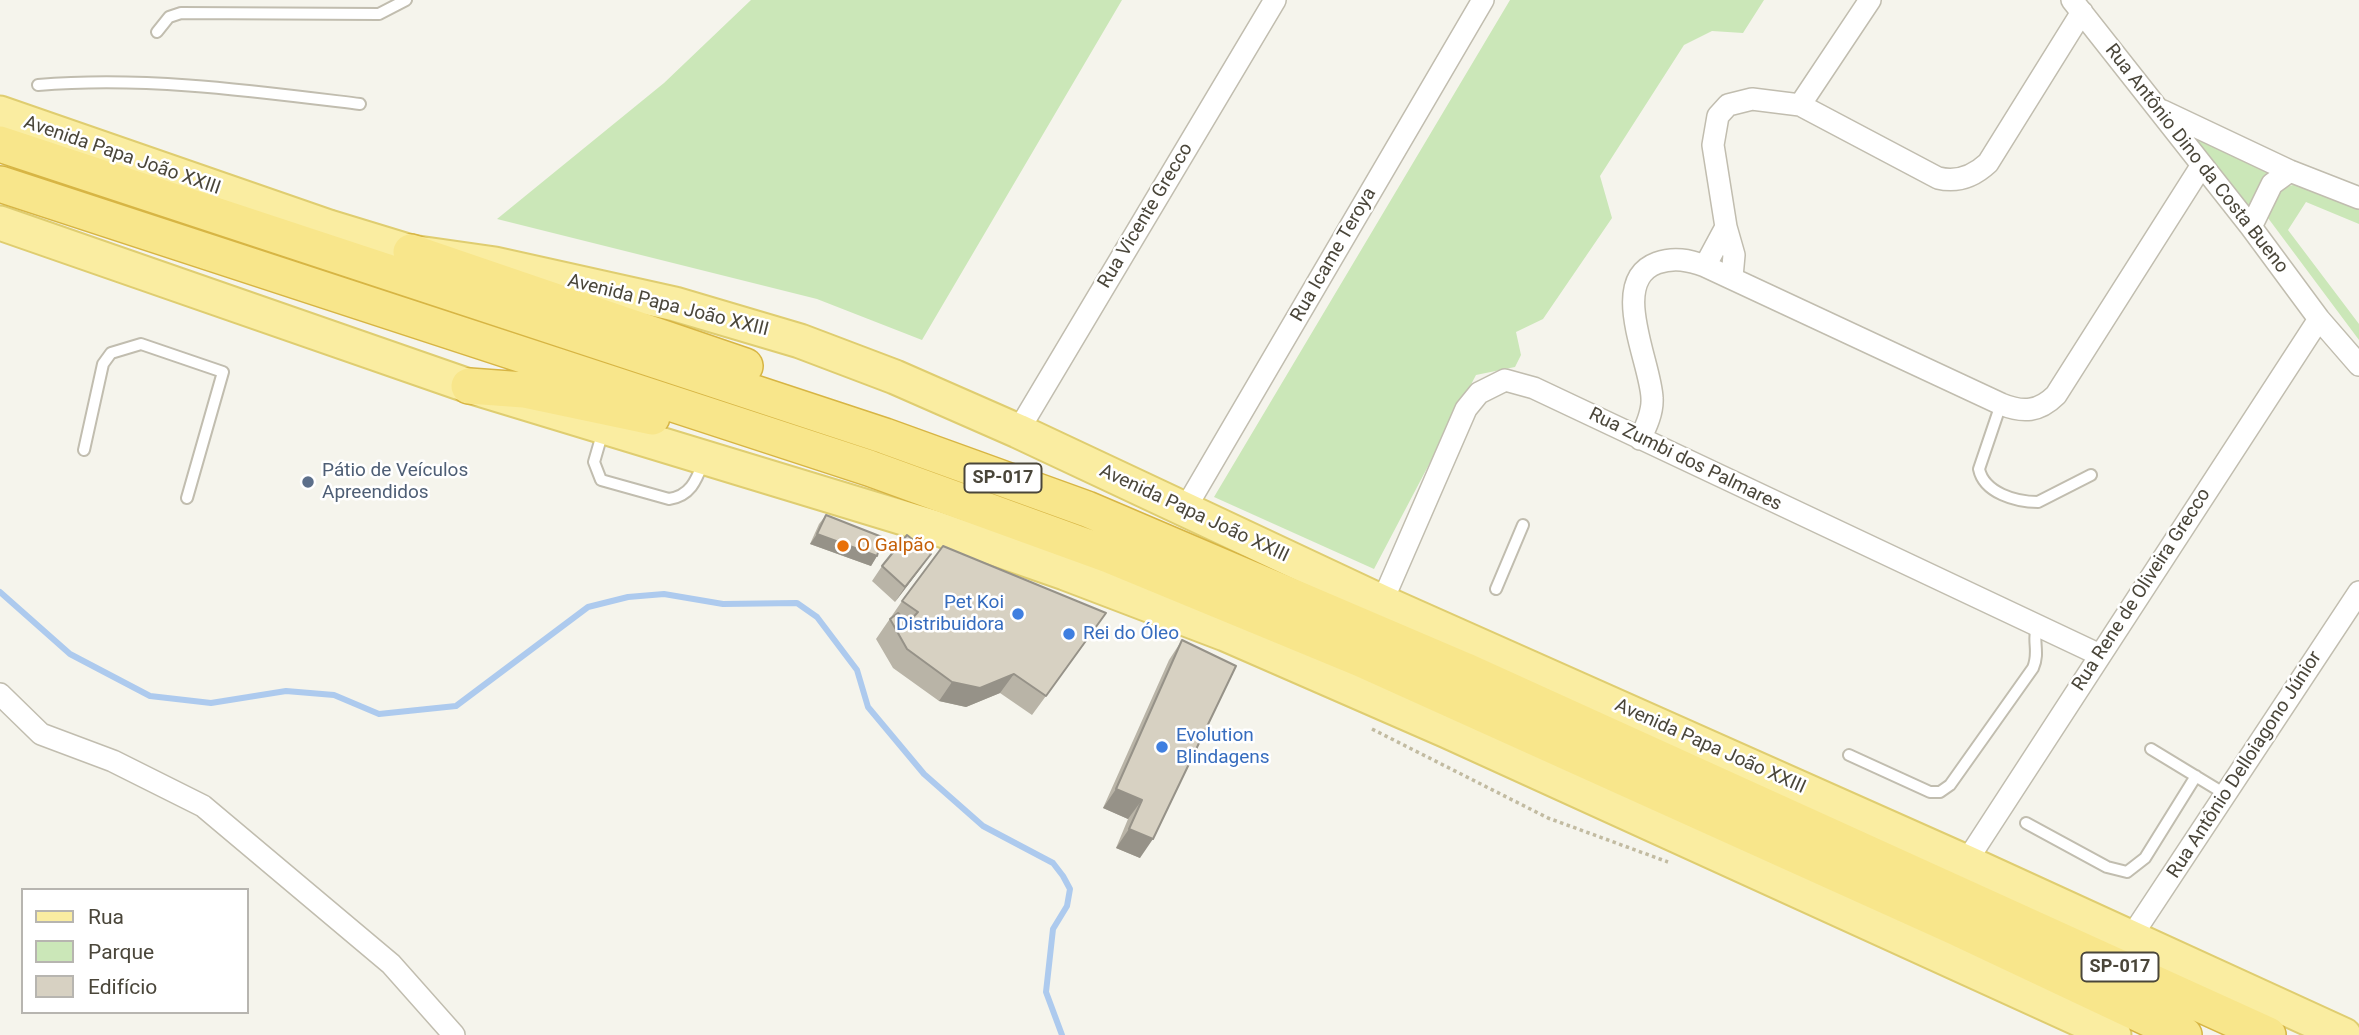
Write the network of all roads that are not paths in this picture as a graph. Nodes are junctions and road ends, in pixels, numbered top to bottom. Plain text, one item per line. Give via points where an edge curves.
1 (406, 0) edge
2 (1275, 0) edge
3 (1483, 0) edge
4 (1870, 0) edge
5 (2077, 6) edge
6 (157, 32) dead end
7 (38, 85) dead end
8 (360, 104) dead end
9 (1800, 105) junction
10 (2158, 108) junction
11 (0, 113) edge
12 (0, 144) edge
13 (2202, 165) junction
14 (2290, 172) junction
15 (0, 184) edge
16 (2359, 198) edge
17 (0, 223) edge
18 (1726, 227) junction
19 (2251, 227) junction
20 (411, 251) junction
21 (1705, 266) junction
22 (1732, 277) junction
23 (2319, 319) junction
24 (2359, 365) edge
25 (469, 386) junction
26 (2001, 404) junction
27 (604, 428) junction
28 (1018, 431) junction
29 (885, 436) junction
30 (1640, 439) junction
31 (84, 450) dead end
32 (704, 460) junction
33 (869, 468) junction
34 (2091, 475) dead end
35 (187, 498) dead end
36 (1185, 509) junction
37 (1523, 525) dead end
38 (1496, 589) dead end
39 (2359, 592) edge
40 (1382, 602) junction
41 (2037, 625) junction
42 (2100, 655) junction
43 (0, 694) edge
44 (2151, 749) dead end
45 (1849, 755) dead end
46 (2196, 776) junction
47 (2225, 794) junction
48 (2026, 823) dead end
49 (1966, 862) junction
50 (1963, 913) junction
51 (2131, 937) junction
52 (2359, 1022) edge
53 (454, 1035) edge
54 (2113, 1035) edge
55 (2184, 1035) edge
56 (2268, 1035) edge
57 (2344, 1035) edge
58 (2351, 1035) edge

1 - 6 lane via 379,14 181,13 169,17
2 - 28 street, Rua Vicente Grecco
3 - 36 street, Rua Icame Teroya
4 - 9 street
5 - 9 street via 1988,163 1968,177 1938,178
5 - 10 street, Rua Antônio Dino da Costa Bueno
7 - 8 lane via 187,85
9 - 18 street via 1739,101 1718,116 1713,145
10 - 13 street, Rua Antônio Dino da Costa Bueno
10 - 14 street
11 - 20 main road, Avenida Papa João XXIII
12 - 29 highway, Avenida Papa João XXIII / SP-017
13 - 19 street, Rua Antônio Dino da Costa Bueno
13 - 26 street via 2056,395 2031,411
14 - 16 street
14 - 19 street via 2273,184
15 - 33 highway, Avenida Papa João XXIII / SP-017
17 - 25 main road
18 - 21 street
18 - 22 street via 1734,255
19 - 23 street, Rua Antônio Dino da Costa Bueno
20 - 28 main road, Avenida Papa João XXIII via 495,264 734,321 895,377
20 - 29 highway via 787,380 833,400
21 - 22 street
21 - 30 street via 1667,260 1645,271 1637,282 1634,310 1653,401
22 - 26 street
23 - 24 street, Rua Antônio Dino da Costa Bueno
23 - 42 street, Rua Rene de Oliveira Grecco
25 - 27 main road
25 - 33 highway via 524,390 791,454
26 - 34 lane via 1979,469 1986,485 2038,502
27 - 32 main road
27 - 32 lane via 594,462 601,480 680,498 695,481
28 - 36 main road, Avenida Papa João XXIII
29 - 50 highway, Avenida Papa João XXIII / SP-017 via 1087,509 1280,589
30 - 40 street, Rua Zumbi dos Palmares via 1517,383 1505,380 1486,388 1466,409
30 - 41 street, Rua Zumbi dos Palmares
31 - 35 lane via 103,364 111,353 141,344 223,372
32 - 54 main road via 933,527 1225,634
33 - 50 highway, Avenida Papa João XXIII / SP-017 via 1250,611
36 - 40 main road, Avenida Papa João XXIII
37 - 38 lane
39 - 47 street, Rua Antônio Delloiagono Júnior
40 - 49 main road, Avenida Papa João XXIII
41 - 42 street, Rua Zumbi dos Palmares
41 - 45 lane via 2038,655 2033,668 1950,785 1940,792 1930,792
42 - 49 street, Rua Rene de Oliveira Grecco
43 - 53 street via 41,734 113,761 203,806 391,964
44 - 46 lane
46 - 47 lane
46 - 48 lane via 2145,858 2127,872 2107,867
47 - 51 street, Rua Antônio Delloiagono Júnior
49 - 51 main road, Avenida Papa João XXIII
50 - 55 highway, Avenida Papa João XXIII / SP-017
50 - 56 highway, Avenida Papa João XXIII / SP-017
51 - 57 main road, Avenida Papa João XXIII
52 - 58 street

